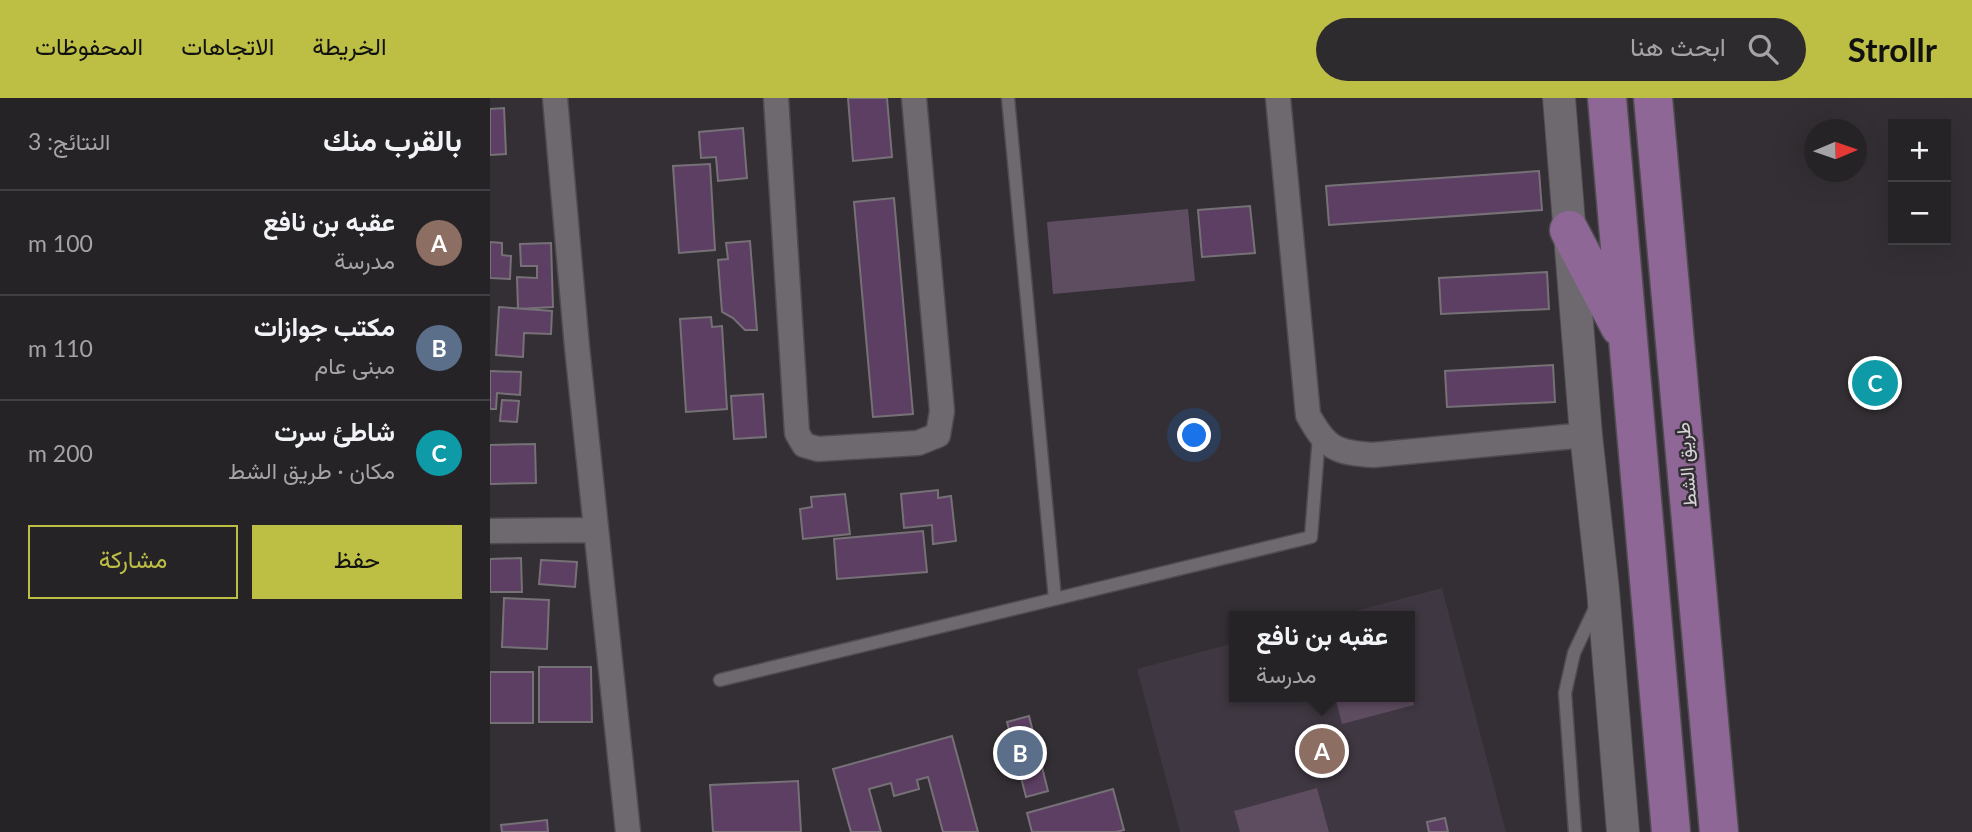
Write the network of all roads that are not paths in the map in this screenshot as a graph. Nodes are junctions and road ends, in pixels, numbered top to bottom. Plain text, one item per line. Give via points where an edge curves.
1 (555, 98) edge
2 (776, 98) edge
3 (914, 98) edge
4 (1008, 98) edge
5 (1278, 98) edge
6 (1559, 98) edge
7 (1607, 98) edge
8 (1653, 98) edge
9 (1569, 230) junction
10 (1627, 342) junction
11 (1319, 435) junction
12 (1586, 435) junction
13 (595, 530) junction
14 (490, 531) edge
15 (1603, 590) junction
16 (1055, 598) junction
17 (720, 680) dead end
18 (628, 832) edge
19 (1574, 832) edge
20 (1623, 832) edge
21 (1671, 832) edge
22 (1719, 832) edge

1 - 13 street
2 - 3 street via 797,432 804,445 818,449 918,443 938,435 942,411
4 - 16 lane
5 - 11 street via 1308,415
6 - 9 street
7 - 10 main road
8 - 22 main road, طريق الشط
9 - 10 main road
9 - 12 street
10 - 21 main road
11 - 12 street via 1348,453 1373,454
11 - 16 lane via 1311,537
12 - 15 street
13 - 14 street
13 - 18 street
15 - 19 lane via 1574,653 1565,693
15 - 20 street
16 - 17 lane

